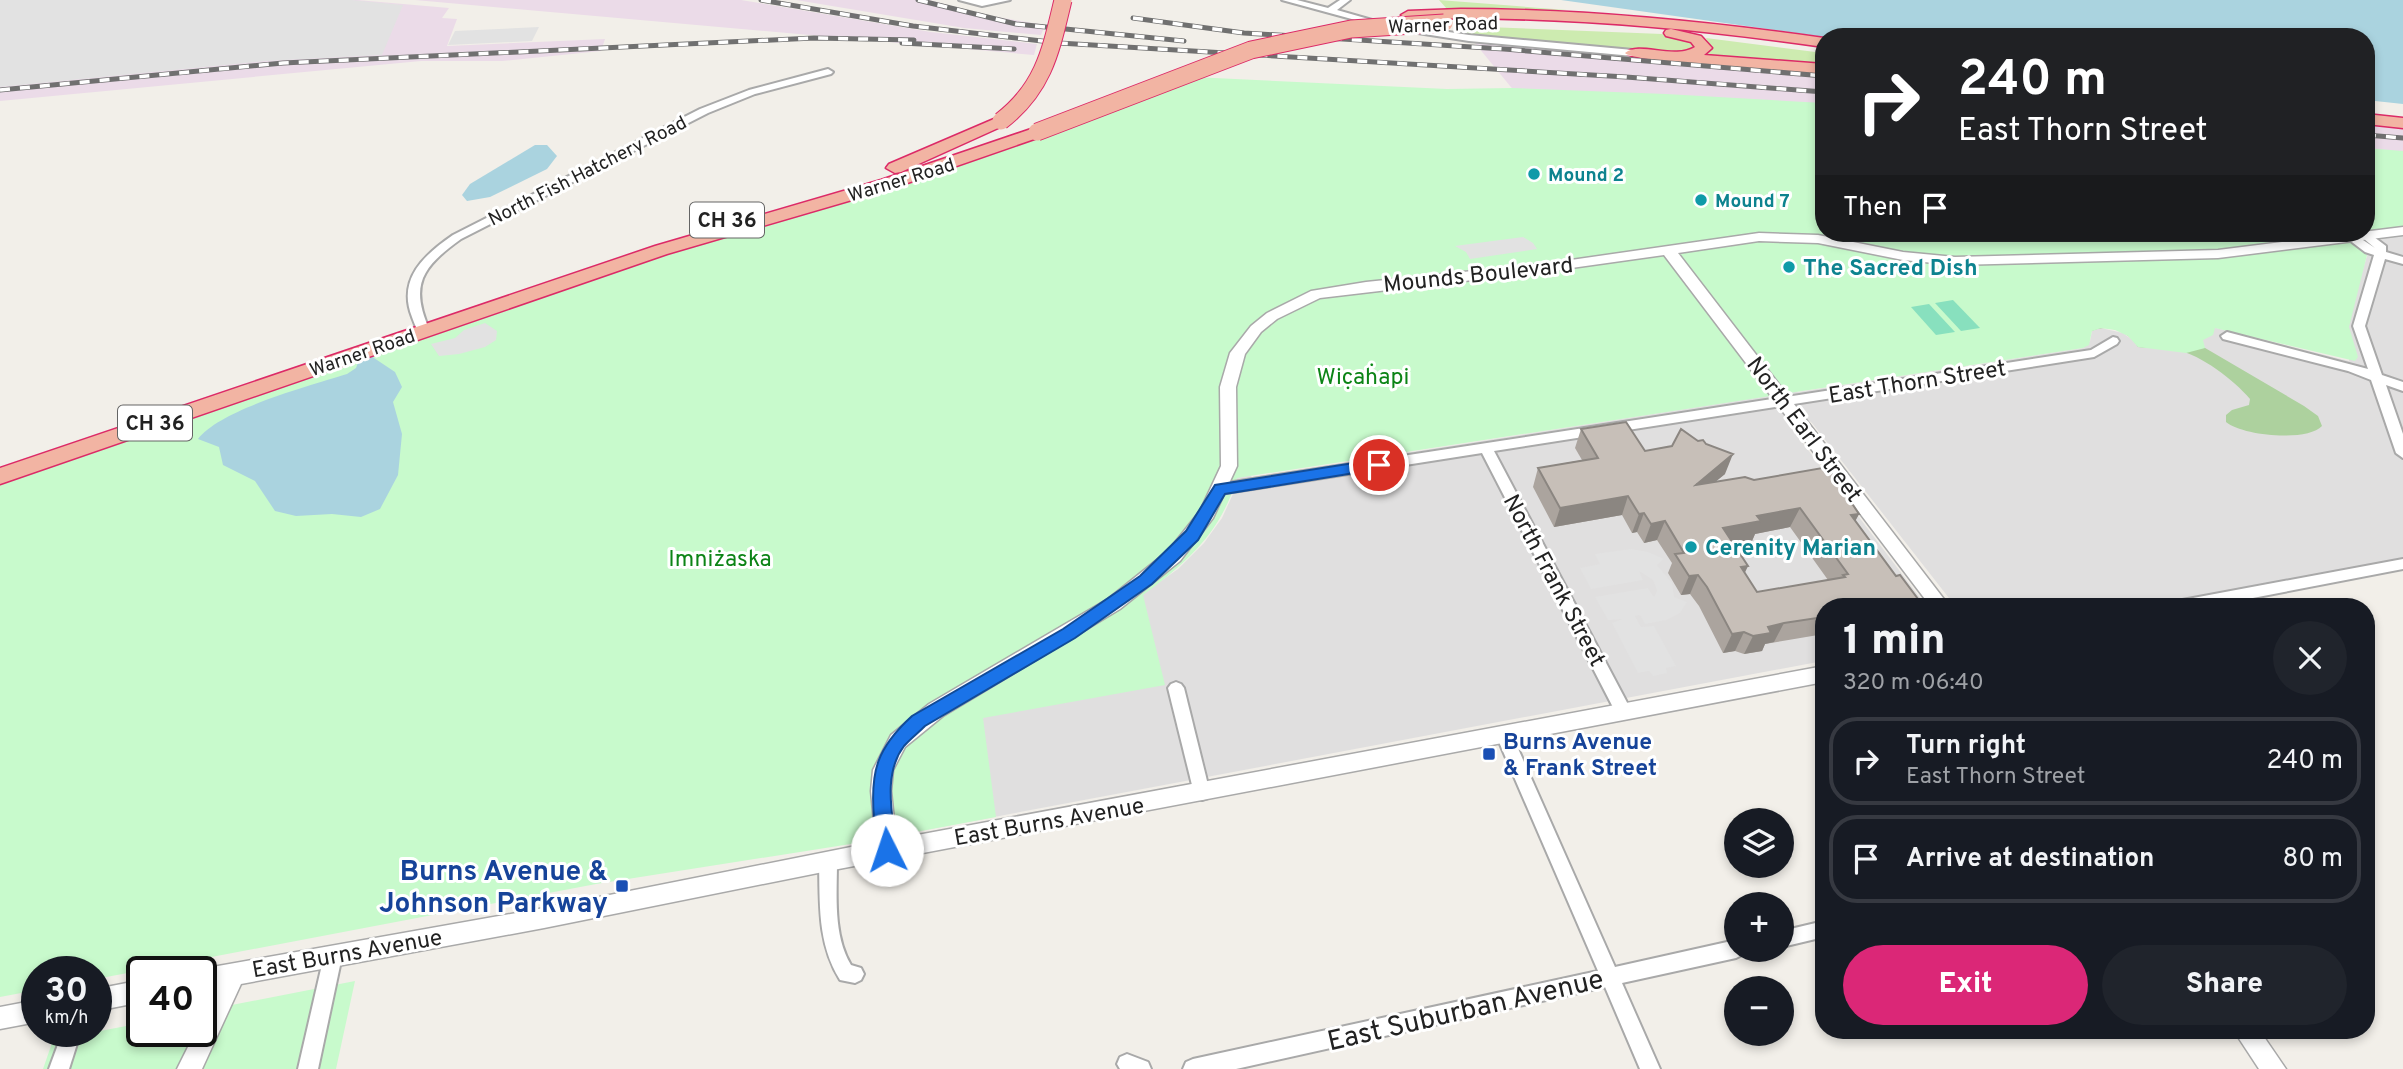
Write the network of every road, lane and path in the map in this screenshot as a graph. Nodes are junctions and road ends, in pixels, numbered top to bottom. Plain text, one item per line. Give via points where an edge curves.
1 (963, 0) edge
2 (1006, 0) edge
3 (1063, 0) edge
4 (1286, 0) edge
5 (1346, 0) edge
6 (1483, 0) edge
7 (1329, 11) junction
8 (1444, 23) joint
9 (1592, 24) junction
10 (1720, 28) junction
11 (1815, 42) edge
12 (1815, 49) edge
13 (1633, 53) junction
14 (1815, 68) edge
15 (828, 72) dead end
16 (2375, 112) edge
17 (2403, 116) edge
18 (2375, 120) edge
19 (1001, 121) joint
20 (2403, 123) edge
21 (1037, 126) junction
22 (876, 177) junction
23 (2403, 231) edge
24 (2375, 233) edge
25 (1815, 239) edge
26 (1838, 242) edge
27 (2312, 242) edge
28 (2363, 242) edge
29 (1668, 250) junction
30 (2380, 252) junction
31 (2403, 261) edge
32 (421, 325) junction
33 (2227, 336) dead end
34 (2113, 341) dead end
35 (2375, 376) junction
36 (2403, 387) edge
37 (1784, 401) junction
38 (1486, 448) junction
39 (2403, 453) edge
40 (0, 461) edge
41 (0, 476) edge
42 (1220, 489) junction
43 (2403, 564) edge
44 (1934, 598) edge
45 (2224, 598) edge
46 (1815, 676) edge
47 (1176, 688) dead end
48 (1624, 712) junction
49 (1504, 735) junction
50 (1202, 793) junction
51 (887, 850) junction
52 (828, 861) junction
53 (1815, 931) edge
54 (1794, 936) edge
55 (1724, 952) edge
56 (333, 956) junction
57 (233, 973) junction
58 (855, 974) dead end
59 (217, 976) edge
60 (1610, 976) junction
61 (21, 1014) edge
62 (0, 1018) edge
63 (2252, 1039) edge
64 (67, 1047) edge
65 (59, 1069) edge
66 (189, 1069) edge
67 (308, 1069) edge
68 (1194, 1069) edge
69 (1650, 1069) edge
70 (2274, 1069) edge

1 - 2 street
3 - 19 highway, bridge via 1038,85
4 - 7 street
5 - 7 street
6 - 10 highway
7 - 13 street via 1457,37
8 - 9 highway, Warner Road / CH 36
8 - 21 highway, Warner Road / CH 36, bridge via 1351,29 1261,47
9 - 12 highway, Warner Road / CH 36 via 1682,30
9 - 13 highway via 1688,36 1704,46 1689,56
10 - 11 highway, Warner Road / CH 36
10 - 21 highway, Warner Road / CH 36 via 1558,13 1408,15 1327,23 1241,42 1184,61
13 - 14 highway
15 - 32 street, North Fish Hatchery Road via 752,92 704,111 457,237 419,269 412,293
16 - 17 highway
18 - 20 highway
19 - 22 highway
21 - 22 highway, Warner Road / CH 36
21 - 32 highway, Warner Road / CH 36 via 912,176
22 - 32 highway, Warner Road / CH 36 via 634,247
23 - 24 street, Mounds Boulevard
25 - 29 street, Mounds Boulevard via 1743,239
26 - 27 street, Mounds Boulevard via 1911,258 1963,261 2206,255
28 - 30 street via 2369,250
29 - 37 street, North Earl Street
29 - 42 street, Mounds Boulevard via 1366,285 1316,294 1292,305 1272,316 1238,352 1228,395 1231,452
30 - 31 street
30 - 35 street via 2358,323
32 - 40 highway, Warner Road / CH 36
32 - 41 highway, Warner Road / CH 36
33 - 35 street
34 - 37 street, East Thorn Street via 2094,353
35 - 36 street
35 - 39 street
37 - 38 street, East Thorn Street
37 - 44 street, North Earl Street
38 - 42 street, East Thorn Street
38 - 48 street, North Frank Street
42 - 51 street, Mounds Boulevard via 1192,535 1146,580 1069,634 936,710 898,741 883,770
43 - 45 street
46 - 48 street, East Burns Avenue
47 - 50 street
48 - 49 street, East Burns Avenue
49 - 50 street, East Burns Avenue
49 - 60 street
50 - 51 street, East Burns Avenue
51 - 52 street, East Burns Avenue
52 - 56 street, East Burns Avenue
52 - 58 street via 835,951 846,974
53 - 54 street
55 - 60 street, East Suburban Avenue
56 - 57 street, East Burns Avenue
56 - 67 street
57 - 59 street, East Burns Avenue
57 - 66 street
60 - 68 street, East Suburban Avenue
60 - 69 street
61 - 62 street
63 - 70 street
64 - 65 street

